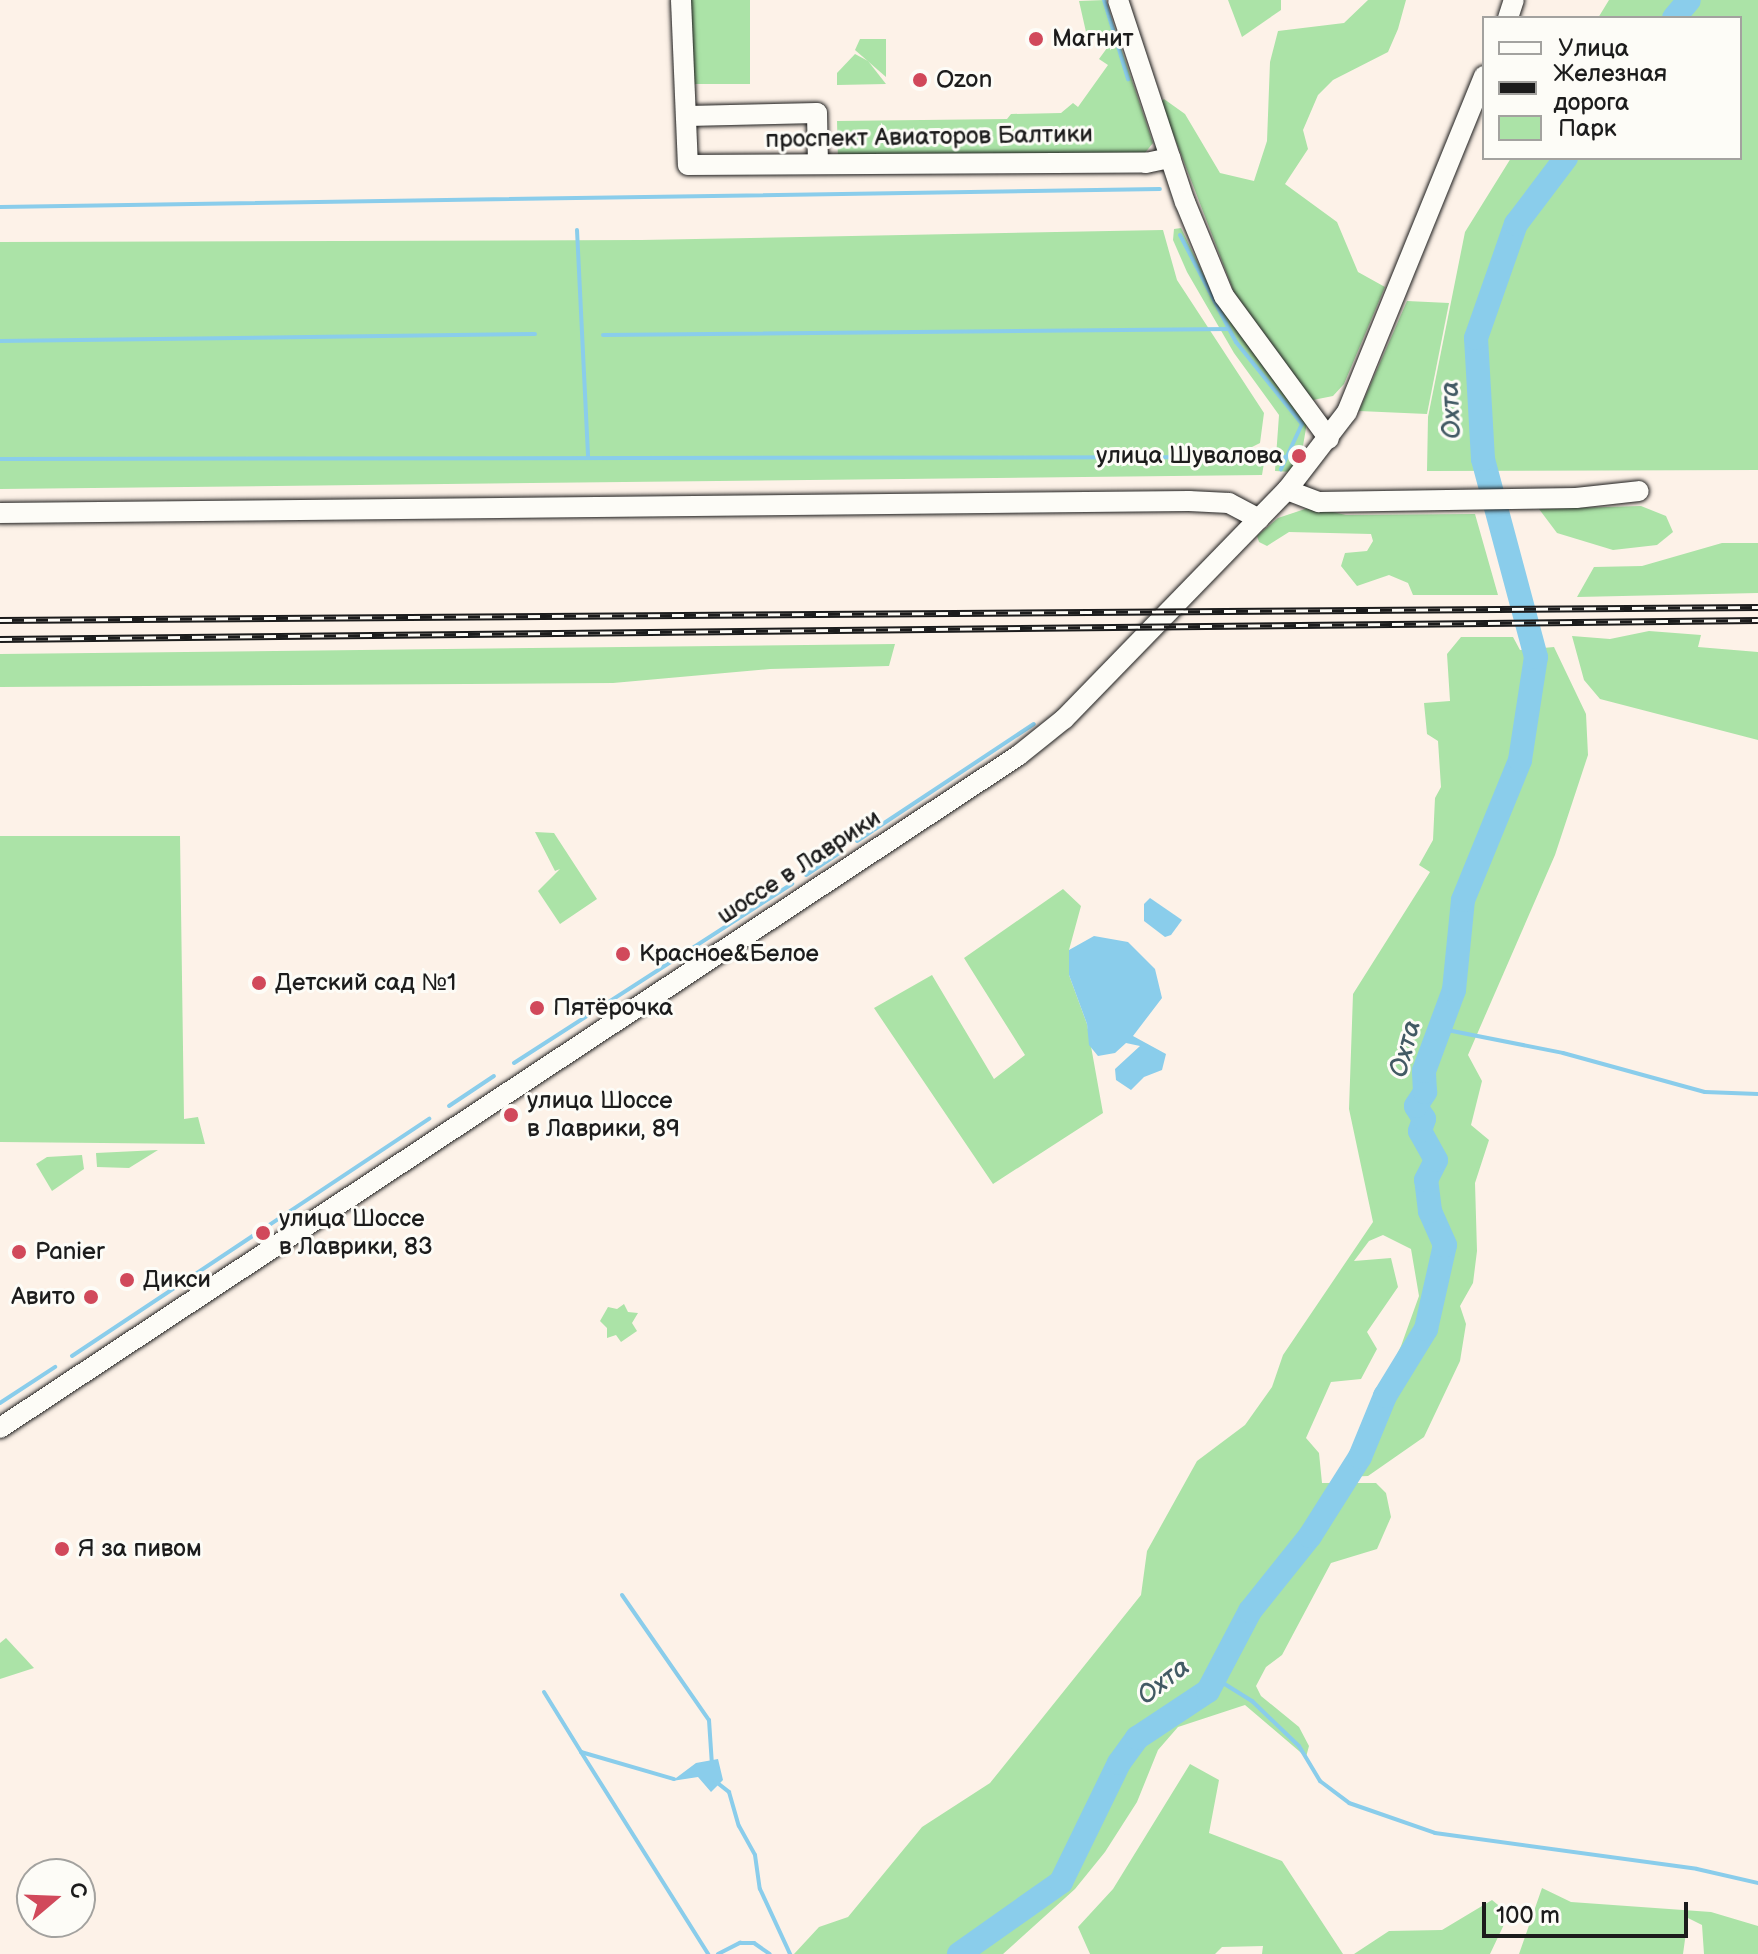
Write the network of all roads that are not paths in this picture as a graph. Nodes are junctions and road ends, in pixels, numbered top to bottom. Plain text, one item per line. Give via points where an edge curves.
1 (681, 0) edge
2 (1118, 0) edge
3 (1482, 81) edge
4 (688, 116) junction
5 (1170, 158) junction
6 (818, 164) junction
7 (1329, 439) junction
8 (1287, 490) junction
9 (1639, 491) dead end
10 (0, 513) edge
11 (1259, 519) junction
12 (0, 1428) edge

1 - 4 street
2 - 5 street
3 - 7 street, шоссе в Лаврики via 1347,412
4 - 6 street, проспект Авиаторов Балтики via 688,165
4 - 6 street via 817,113
5 - 6 street, проспект Авиаторов Балтики via 1146,163
5 - 7 street via 1224,296
7 - 8 street, шоссе в Лаврики
8 - 9 street via 1319,502 1576,498
8 - 11 street, шоссе в Лаврики
10 - 11 street via 1189,501 1229,503
11 - 12 street, шоссе в Лаврики via 1123,661 1019,755

